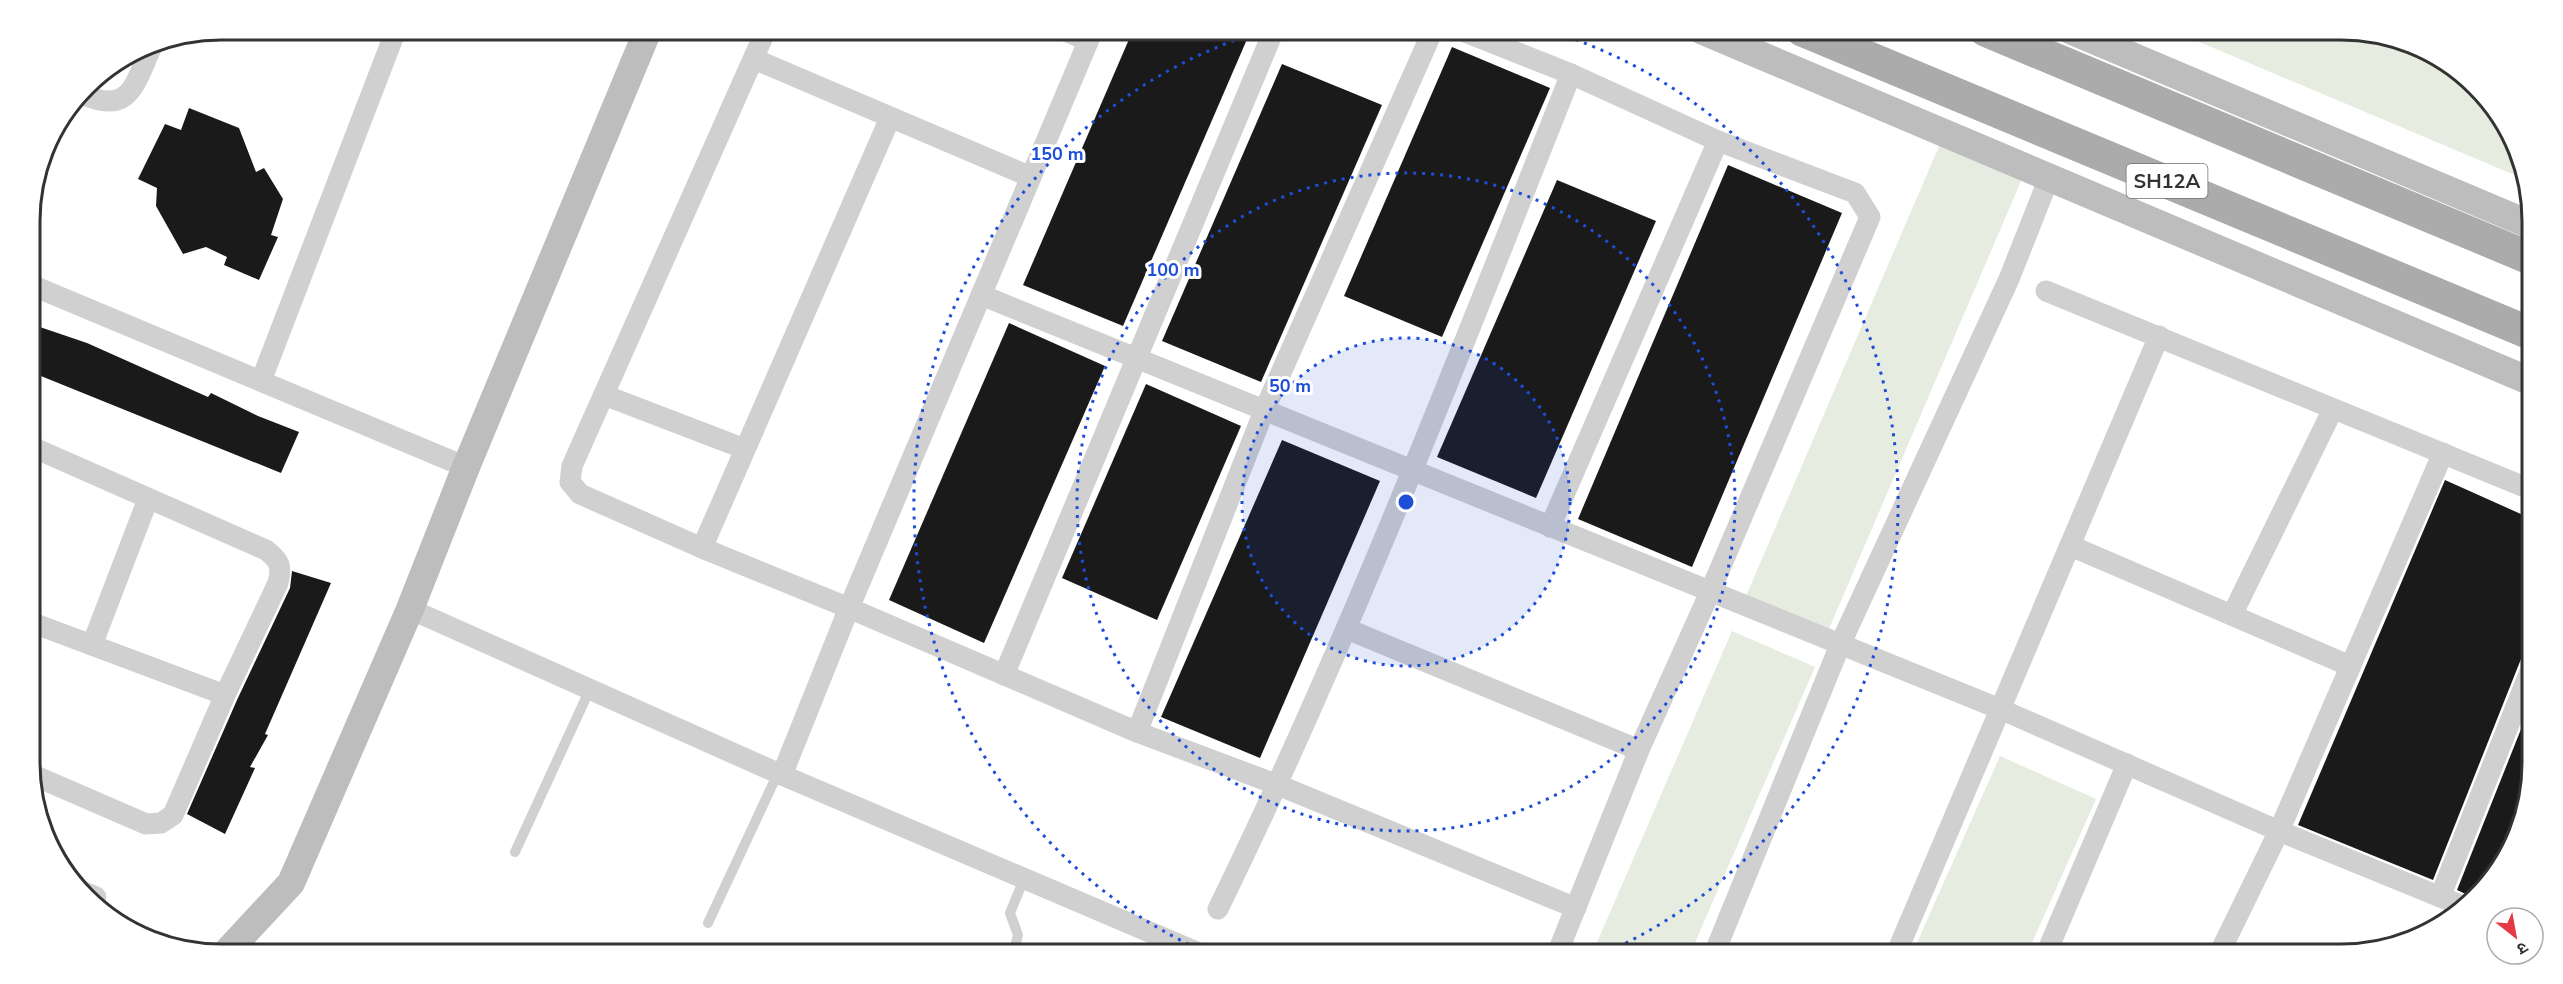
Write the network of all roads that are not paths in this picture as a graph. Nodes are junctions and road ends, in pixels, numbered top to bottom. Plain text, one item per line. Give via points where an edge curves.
1 (1428, 40) edge
2 (1486, 40) edge
3 (1725, 40) edge
4 (1827, 40) edge
5 (2008, 40) edge
6 (2096, 40) edge
7 (392, 41) edge
8 (644, 41) edge
9 (762, 41) edge
10 (1088, 41) edge
11 (1270, 41) edge
12 (147, 56) edge
13 (754, 59) junction
14 (1571, 74) junction
15 (89, 97) edge
16 (890, 118) junction
17 (1718, 141) junction
18 (1031, 177) junction
19 (2051, 178) junction
20 (2522, 221) edge
21 (2522, 255) edge
22 (41, 289) edge
23 (2046, 291) dead end
24 (981, 295) junction
25 (2522, 330) edge
26 (2159, 336) junction
27 (1137, 359) junction
28 (2522, 378) edge
29 (261, 381) junction
30 (604, 394) junction
31 (2333, 409) junction
32 (1264, 411) junction
33 (745, 449) junction
34 (41, 451) edge
35 (2443, 453) junction
36 (466, 467) junction
37 (1413, 471) junction
38 (2522, 486) edge
39 (148, 499) junction
40 (1550, 527) junction
41 (2071, 546) junction
42 (702, 548) junction
43 (1710, 592) junction
44 (849, 608) junction
45 (410, 609) junction
46 (2232, 615) junction
47 (40, 626) edge
48 (1347, 629) junction
49 (92, 645) junction
50 (1840, 645) junction
51 (2350, 666) junction
52 (1004, 675) junction
53 (590, 689) junction
54 (2522, 692) edge
55 (225, 695) junction
56 (2000, 709) junction
57 (1137, 732) junction
58 (1639, 750) junction
59 (2127, 764) junction
60 (780, 774) junction
61 (41, 779) edge
62 (1278, 786) junction
63 (2279, 831) junction
64 (515, 852) dead end
65 (1024, 879) junction
66 (2440, 897) junction
67 (2455, 903) edge
68 (1576, 908) junction
69 (1218, 909) dead end
70 (708, 923) dead end
71 (1561, 943) edge
72 (1718, 943) edge
73 (1901, 943) edge
74 (2051, 943) edge
75 (2224, 943) edge
76 (234, 944) edge
77 (1016, 944) edge
78 (1176, 944) edge

1 - 32 street
2 - 14 street
3 - 19 street
4 - 25 main road, SH12A
5 - 21 main road
6 - 20 street
7 - 29 street
8 - 36 street
9 - 13 street
10 - 18 street
11 - 27 street
12 - 15 street via 121,100 113,103
13 - 16 street
13 - 30 street
14 - 17 street
14 - 37 street
16 - 18 street
16 - 33 street
17 - 40 street
17 - 43 street via 1855,193 1870,217
18 - 24 street
19 - 28 street
19 - 50 street via 2009,279
22 - 29 street
23 - 26 street
24 - 27 street
24 - 44 street
26 - 31 street
26 - 41 street
27 - 32 street
27 - 52 street
29 - 36 street
30 - 33 street
30 - 42 street via 572,466 570,482 580,494
31 - 35 street
31 - 46 street
32 - 37 street
32 - 57 street
33 - 42 street
34 - 39 street
35 - 38 street
35 - 51 street
36 - 45 street
37 - 40 street
37 - 48 street
39 - 49 street
39 - 55 street via 266,550 282,568
40 - 43 street
41 - 46 street
41 - 56 street
42 - 44 street
43 - 50 street
43 - 58 street
44 - 52 street
44 - 60 street
45 - 53 street
45 - 76 street via 291,883
46 - 51 street
47 - 49 street
48 - 58 street
48 - 62 street
49 - 55 street
50 - 56 street
50 - 72 street
51 - 63 street
52 - 57 street
53 - 60 street
53 - 64 lane
54 - 66 street
55 - 61 street via 173,815 160,823 146,824
56 - 59 street
56 - 73 street
57 - 62 street
58 - 68 street
59 - 63 street
59 - 74 street
60 - 65 street
60 - 70 lane
62 - 68 street
62 - 69 street
63 - 66 street
63 - 75 street
65 - 77 lane via 1010,914 1018,935
65 - 78 street
66 - 67 street
68 - 71 street

